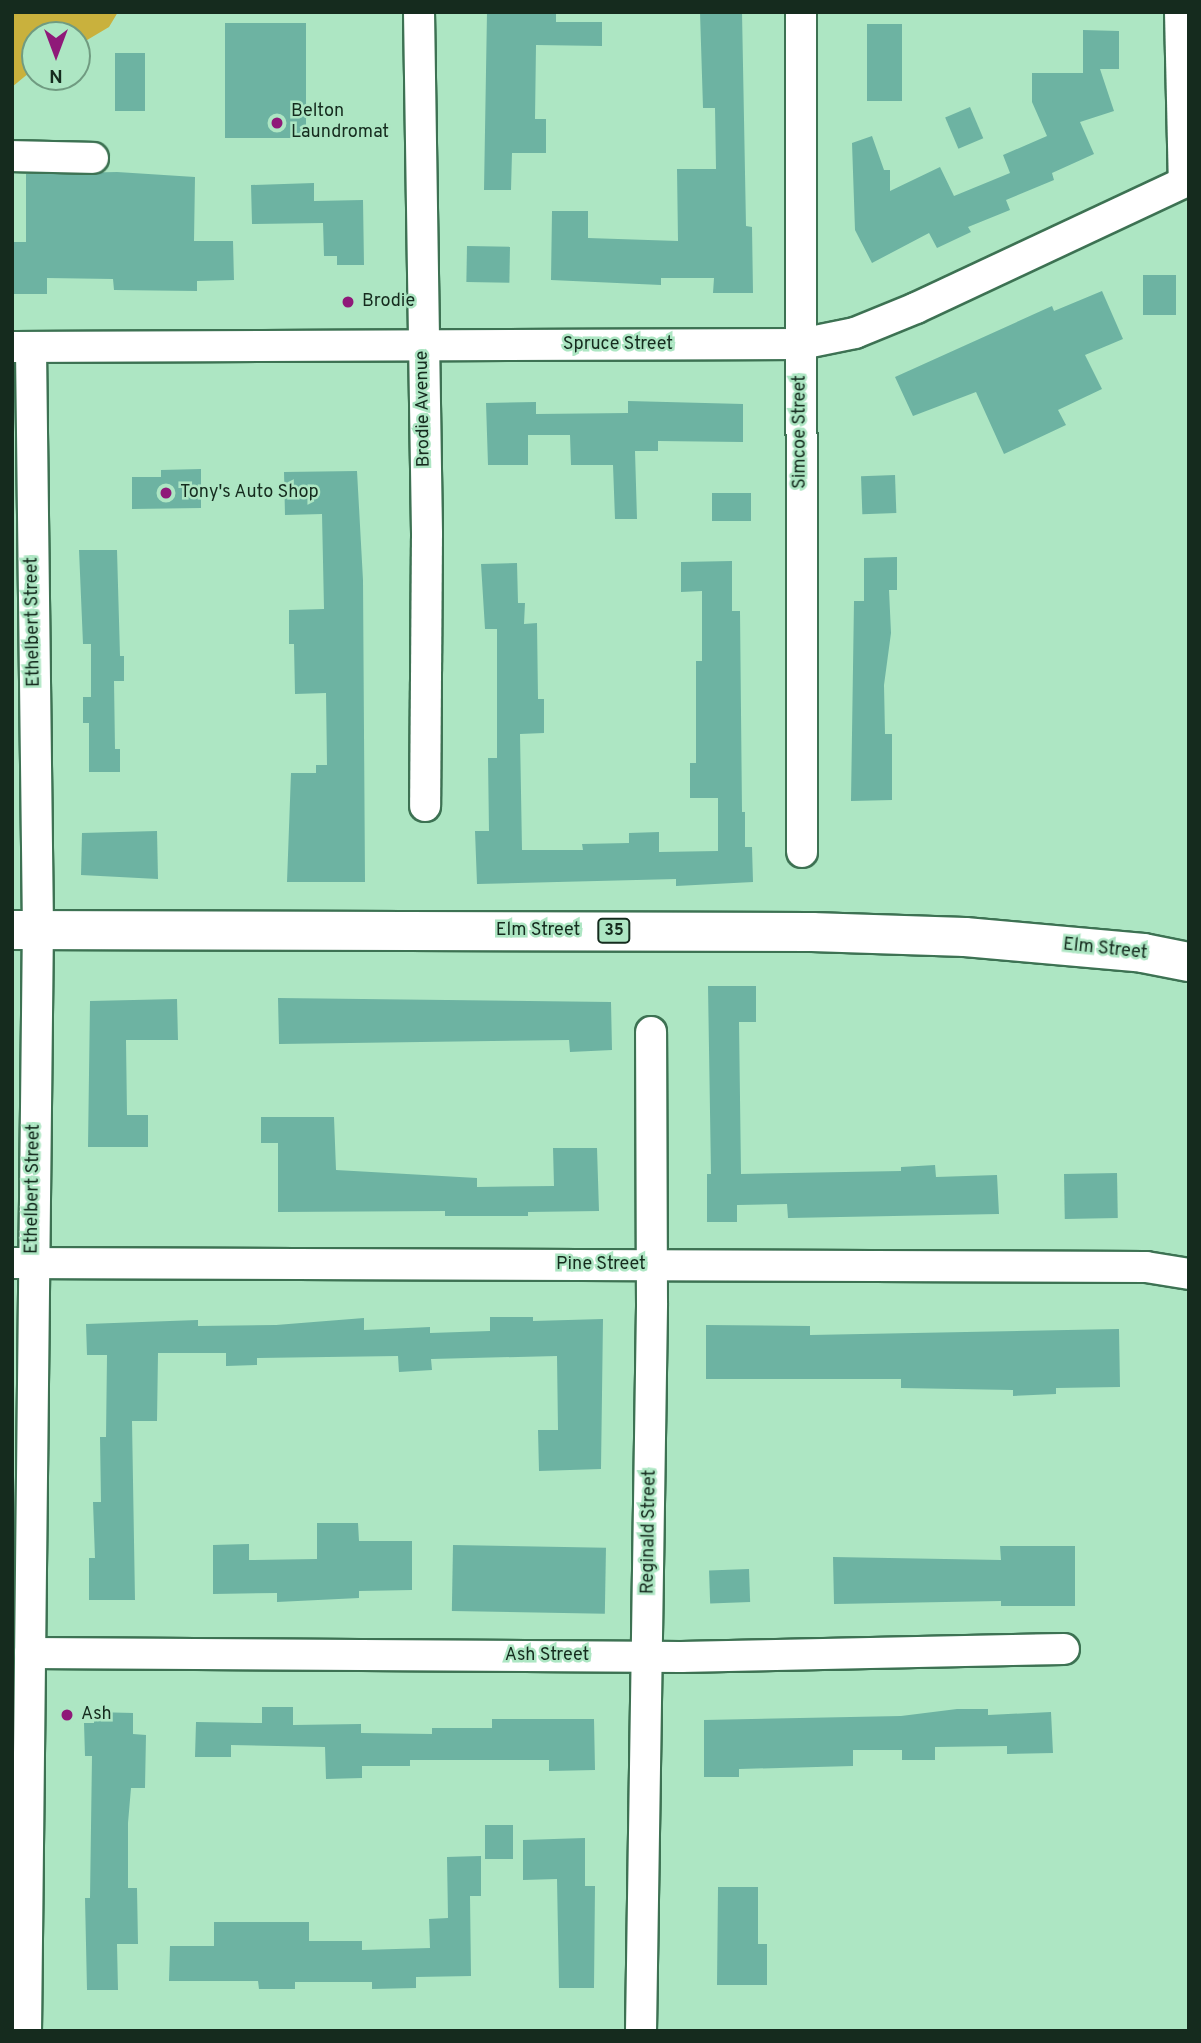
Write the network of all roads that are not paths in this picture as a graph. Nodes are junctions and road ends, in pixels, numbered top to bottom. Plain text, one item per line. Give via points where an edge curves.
1 (419, 12) edge
2 (801, 12) edge
3 (1180, 12) edge
4 (12, 156) edge
5 (93, 158) dead end
6 (1186, 181) edge
7 (801, 344) junction
8 (423, 346) junction
9 (22, 347) edge
10 (23, 573) edge
11 (425, 806) dead end
12 (802, 852) dead end
13 (25, 930) edge
14 (1189, 962) edge
15 (651, 1032) dead end
16 (22, 1263) edge
17 (653, 1265) junction
18 (1189, 1274) edge
19 (1064, 1649) dead end
20 (30, 1653) junction
21 (648, 1657) junction
22 (26, 2031) edge
23 (641, 2031) edge

1 - 8 street, Brodie Avenue
2 - 7 street, Simcoe Street
3 - 6 street
4 - 5 street
6 - 7 street, Spruce Street via 916,308 855,333
7 - 8 street, Spruce Street
7 - 12 street, Simcoe Street
8 - 9 street, Spruce Street
8 - 11 street, Brodie Avenue
9 - 10 street, Ethelbert Street
10 - 13 street, Ethelbert Street
13 - 14 main road, Elm Street / 35 via 826,932 965,937 1143,953
13 - 16 street, Ethelbert Street
15 - 17 street, Reginald Street
16 - 17 street, Pine Street
16 - 20 street, Ethelbert Street
17 - 18 street, Pine Street via 1146,1267
17 - 21 street, Reginald Street
19 - 21 street, Ash Street
20 - 21 street, Ash Street
20 - 22 street, Ethelbert Street
21 - 23 street, Reginald Street

